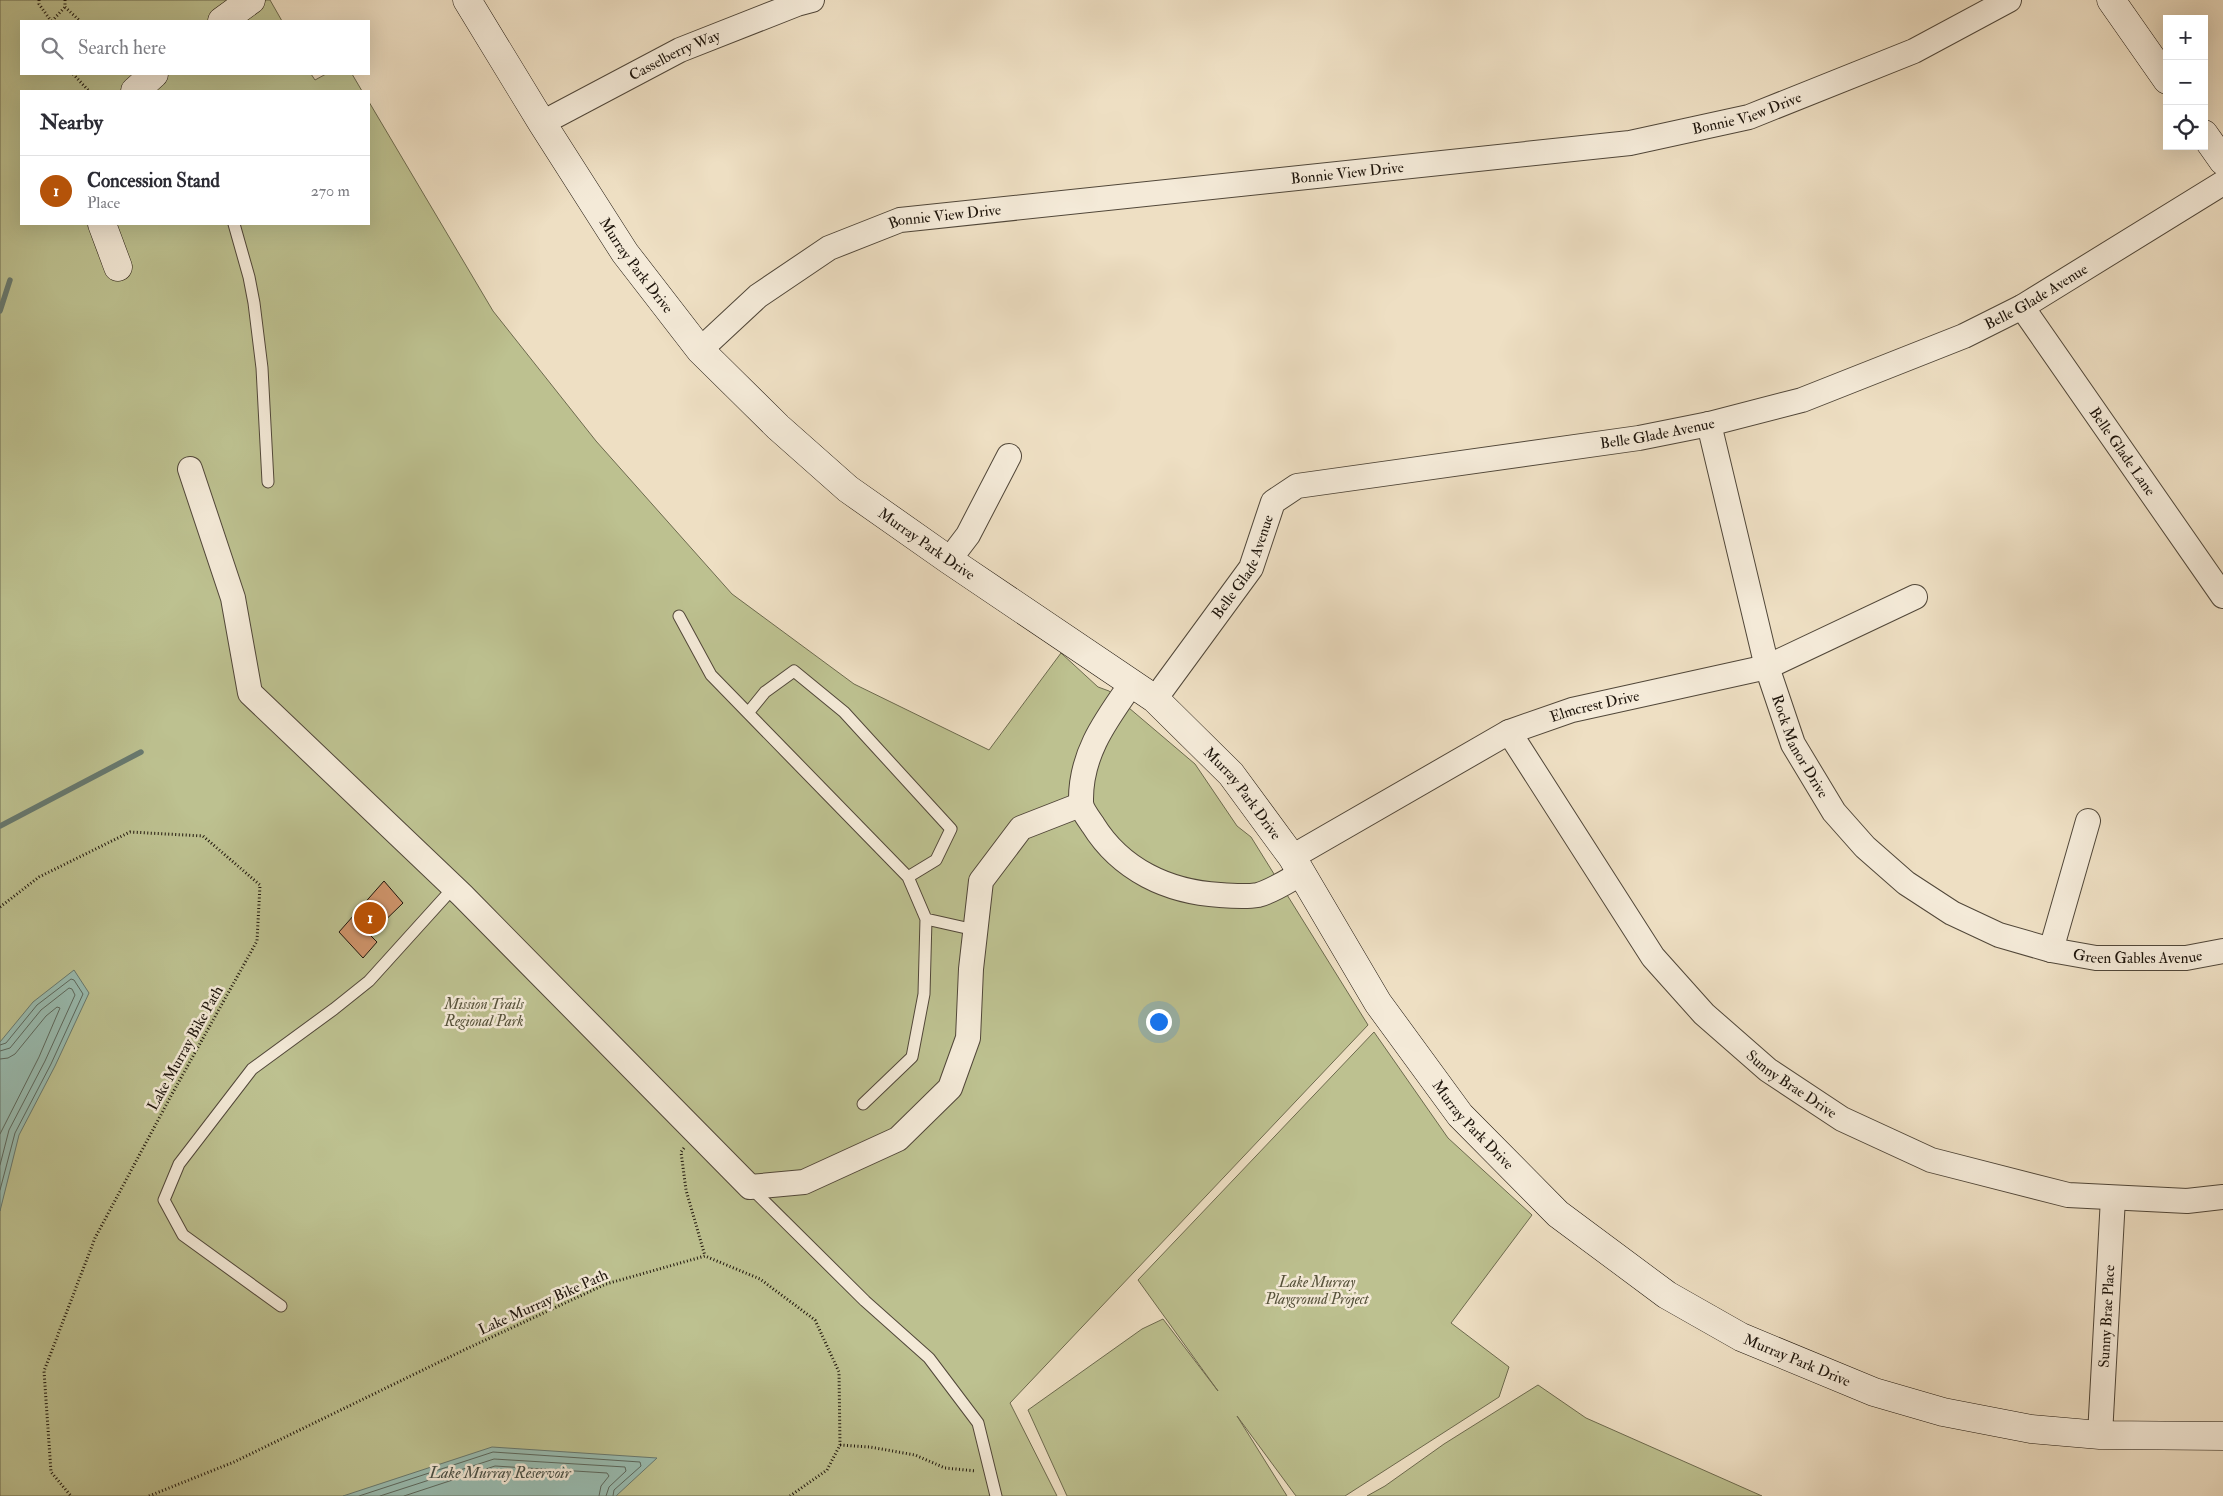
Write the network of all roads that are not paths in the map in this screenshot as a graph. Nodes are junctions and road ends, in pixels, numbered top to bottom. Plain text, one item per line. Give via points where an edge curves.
1 (467, 0) edge
2 (812, 0) edge
3 (2009, 0) edge
4 (2111, 0) edge
5 (2163, 74) edge
6 (542, 124) junction
7 (2208, 140) edge
8 (2223, 161) edge
9 (2223, 183) edge
10 (102, 225) edge
11 (234, 225) edge
12 (118, 267) dead end
13 (2022, 307) junction
14 (700, 350) junction
15 (1709, 424) junction
16 (1009, 456) dead end
17 (190, 469) dead end
18 (268, 482) dead end
19 (949, 560) junction
20 (2223, 596) edge
21 (1915, 598) dead end
22 (679, 616) dead end
23 (1767, 667) junction
24 (1132, 683) junction
25 (1155, 699) junction
26 (748, 713) junction
27 (1508, 732) junction
28 (1080, 805) junction
29 (2088, 821) dead end
30 (1297, 865) junction
31 (908, 878) junction
32 (454, 887) junction
33 (926, 919) junction
34 (975, 930) junction
35 (2051, 950) junction
36 (2223, 951) edge
37 (863, 1104) dead end
38 (750, 1187) junction
39 (2223, 1197) edge
40 (2113, 1198) junction
41 (281, 1306) dead end
42 (2100, 1435) junction
43 (2223, 1436) edge
44 (996, 1496) edge

1 - 6 street, Murray Park Drive
2 - 6 street, Casselberry Way via 680,50
3 - 14 street, Bonnie View Drive via 1914,51 1749,117 1630,144 900,220 829,248 758,296
4 - 5 street
6 - 14 street, Murray Park Drive via 625,253
7 - 8 street
9 - 13 street, Belle Glade Avenue
10 - 12 street
11 - 18 lane via 254,303 262,368
13 - 15 street, Belle Glade Avenue via 1964,336 1802,400
13 - 20 street, Belle Glade Lane
14 - 19 street, Murray Park Drive via 778,427 848,489
15 - 23 street, Rock Manor Drive
15 - 25 street, Belle Glade Avenue via 1639,438 1297,486 1273,502 1250,568
16 - 19 street via 968,535
17 - 32 street via 233,598 250,693
19 - 24 street, Murray Park Drive
21 - 23 street, Elmcrest Drive
22 - 26 lane via 711,675
23 - 27 street, Elmcrest Drive via 1572,710
23 - 35 street, Rock Manor Drive via 1793,744 1834,812 1866,847 1906,883 1952,913 1998,935
24 - 25 street, Murray Park Drive
24 - 28 street via 1102,725 1091,747 1083,773
25 - 30 street, Murray Park Drive via 1231,774
26 - 31 lane
26 - 31 lane via 765,692 794,671 844,712 951,829 936,860
27 - 30 street, Elmcrest Drive
27 - 40 street, Sunny Brae Drive via 1653,957 1704,1014 1768,1070 1842,1119 1931,1160 2068,1195
28 - 30 street, Elmcrest Drive via 1104,843 1118,856 1169,886 1204,894 1259,894
28 - 34 street via 1021,828 981,881
29 - 35 street
30 - 42 street, Murray Park Drive via 1378,1002 1460,1115 1558,1214 1667,1295 1741,1337 1874,1392 1943,1412 2031,1428
31 - 33 lane
32 - 38 street
32 - 41 lane via 369,981 252,1069 179,1164 164,1200 183,1234
33 - 34 lane
33 - 37 lane via 924,994 912,1056
34 - 38 street via 970,968 968,1038 950,1088 898,1139 804,1182
35 - 36 street, Green Gables Avenue via 2096,958 2186,958
38 - 44 lane via 865,1302 929,1358 978,1423
39 - 40 street, Sunny Brae Drive via 2187,1201
40 - 42 street, Sunny Brae Place
42 - 43 street, Murray Park Drive

